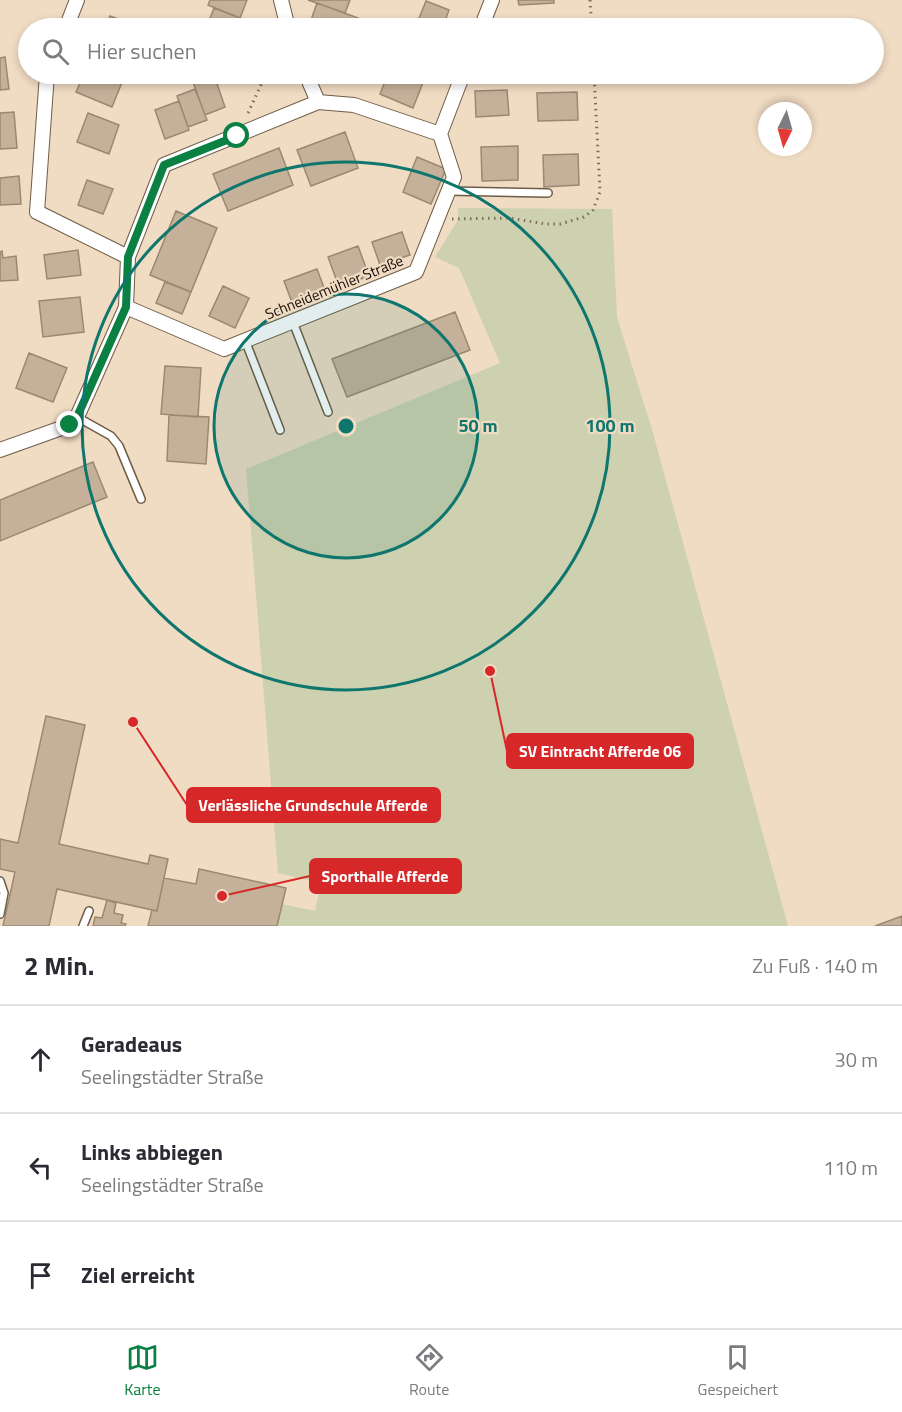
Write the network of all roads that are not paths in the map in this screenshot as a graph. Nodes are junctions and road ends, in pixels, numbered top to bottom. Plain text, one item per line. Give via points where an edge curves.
1 (77, 0) edge
2 (281, 0) edge
3 (492, 0) edge
4 (70, 18) edge
5 (286, 18) edge
6 (485, 18) edge
7 (46, 84) edge
8 (310, 84) edge
9 (459, 84) edge
10 (318, 102) junction
11 (440, 134) junction
12 (448, 191) junction
13 (548, 193) dead end
14 (128, 257) junction
15 (126, 307) junction
16 (293, 321) junction
17 (245, 340) junction
18 (327, 412) dead end
19 (77, 417) junction
20 (280, 430) dead end
21 (0, 450) edge
22 (141, 499) dead end
23 (0, 881) edge
24 (89, 910) dead end
25 (0, 914) edge
26 (83, 926) edge

1 - 4 street
2 - 5 street
3 - 6 street
7 - 14 street via 37,212
8 - 10 street
9 - 11 street
10 - 11 street via 354,105
10 - 14 street via 164,165
11 - 12 street, Schneidemühler Straße via 454,177
12 - 13 lane
12 - 16 street, Schneidemühler Straße via 416,272
14 - 15 street
15 - 17 street, Schneidemühler Straße via 224,349
15 - 19 street
16 - 17 street, Schneidemühler Straße
16 - 18 lane
17 - 20 lane
19 - 21 street via 70,425
19 - 22 lane via 111,436 119,446
23 - 25 lane via 4,892
24 - 26 lane

